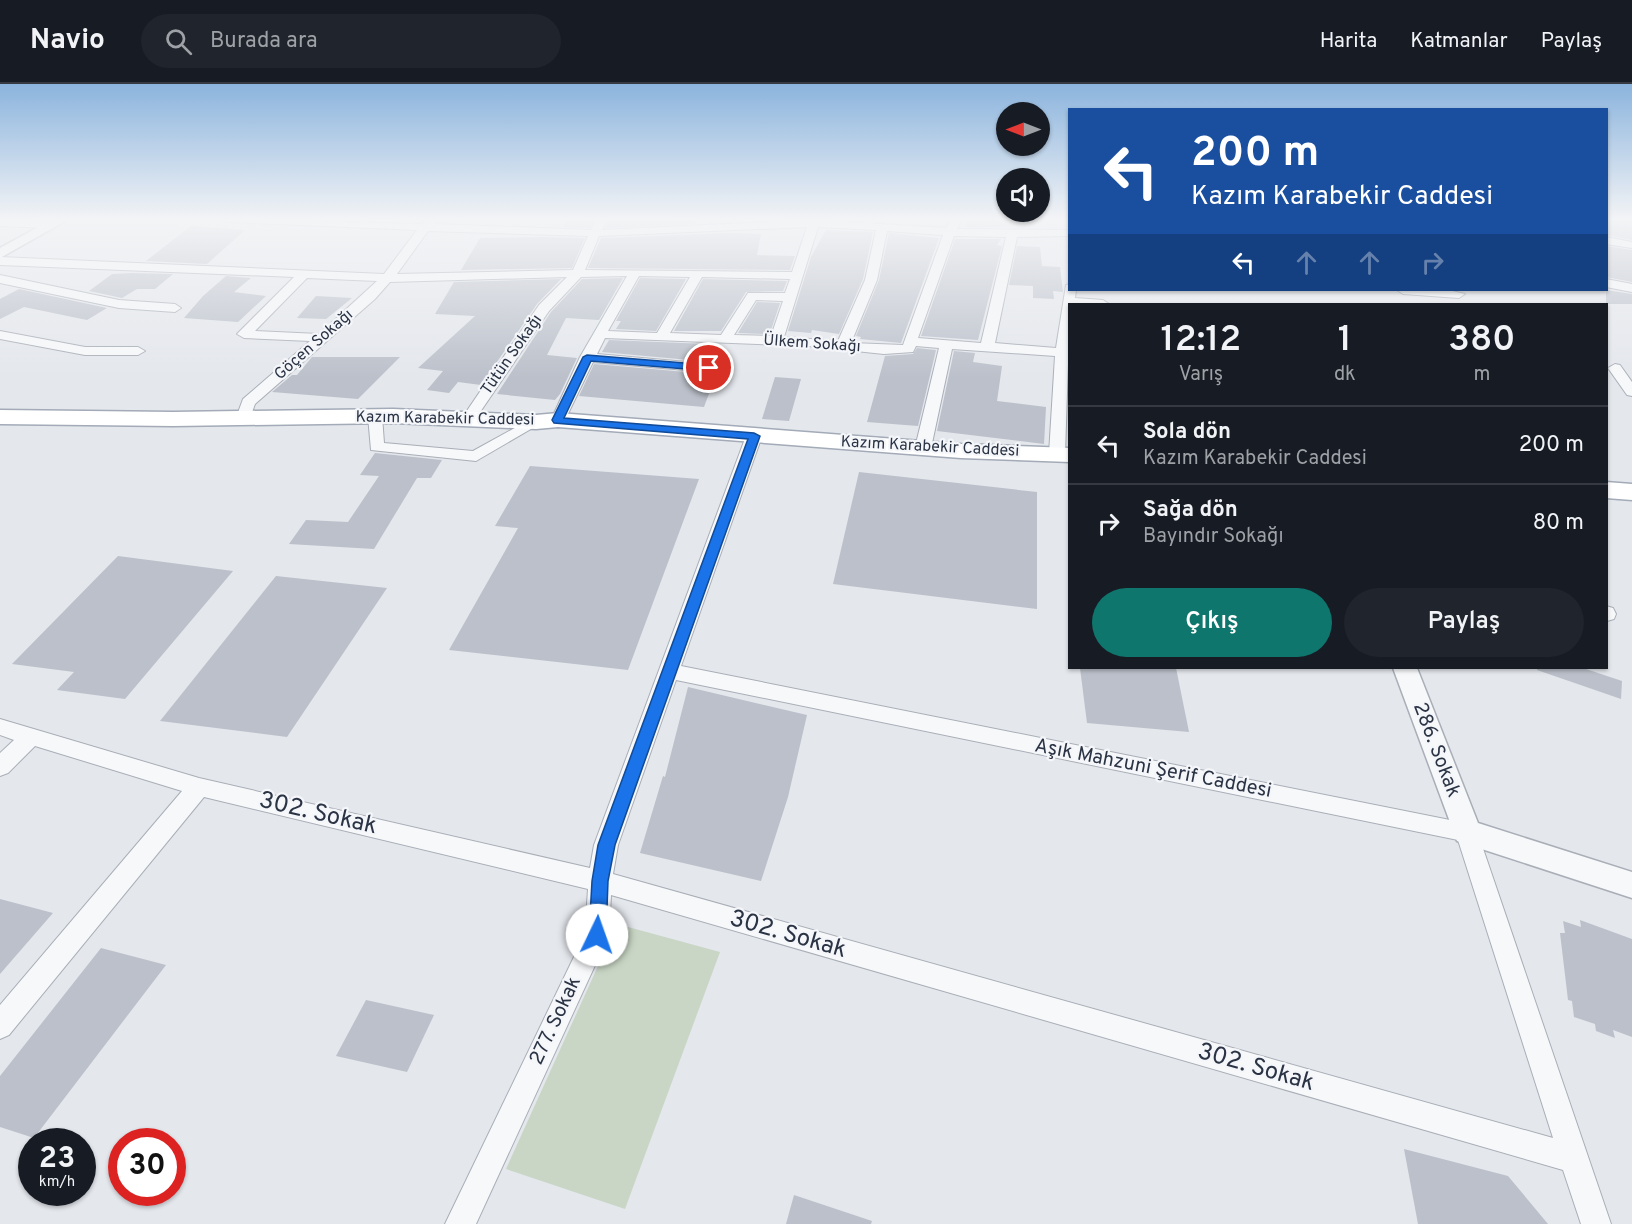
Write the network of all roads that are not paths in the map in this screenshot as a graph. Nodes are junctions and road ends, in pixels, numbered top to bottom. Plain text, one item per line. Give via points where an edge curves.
1 (242, 272) edge
2 (392, 272) edge
3 (623, 272) edge
4 (634, 272) edge
5 (640, 272) edge
6 (799, 272) edge
7 (873, 272) edge
8 (936, 272) edge
9 (1004, 272) edge
10 (578, 273) junction
11 (698, 274) junction
12 (303, 275) junction
13 (798, 276) junction
14 (388, 278) junction
15 (0, 279) edge
16 (1608, 283) edge
17 (1632, 288) edge
18 (1412, 291) edge
19 (1069, 294) edge
20 (1459, 296) edge
21 (791, 297) junction
22 (1100, 303) edge
23 (175, 308) dead end
24 (1068, 308) edge
25 (600, 334) junction
26 (0, 335) edge
27 (322, 338) junction
28 (661, 338) junction
29 (724, 340) junction
30 (776, 341) junction
31 (911, 342) junction
32 (843, 345) junction
33 (946, 345) junction
34 (987, 347) junction
35 (1065, 350) edge
36 (138, 351) dead end
37 (587, 357) junction
38 (1611, 367) edge
39 (709, 368) dead end
40 (1632, 370) edge
41 (1632, 392) edge
42 (375, 416) junction
43 (0, 417) edge
44 (243, 418) junction
45 (469, 418) junction
46 (547, 421) junction
47 (754, 436) junction
48 (922, 448) junction
49 (1063, 454) edge
50 (1608, 490) edge
51 (1632, 492) edge
52 (1405, 669) edge
53 (669, 671) junction
54 (0, 727) edge
55 (31, 736) junction
56 (0, 767) edge
57 (199, 787) junction
58 (1467, 832) junction
59 (600, 881) junction
60 (1632, 885) edge
61 (0, 1026) edge
62 (1573, 1158) junction
63 (460, 1224) edge
64 (1596, 1224) edge

1 - 12 street
2 - 14 street, Göçen Sokağı
3 - 10 street
4 - 25 street
5 - 11 street
6 - 13 street
7 - 32 street
8 - 31 street
9 - 34 street
10 - 14 street
10 - 45 street, Tütün Sokağı via 544,308
11 - 13 street
11 - 28 street
12 - 14 street
12 - 27 street via 244,334
13 - 21 street
14 - 27 street, Göçen Sokağı
15 - 23 street via 119,304
16 - 17 street
18 - 20 street
19 - 22 street
21 - 29 street via 752,296
21 - 30 street
24 - 35 street
25 - 28 street, Ülkem Sokağı
25 - 37 street
26 - 36 street via 85,351
27 - 44 street, Göçen Sokağı via 248,402
28 - 29 street, Ülkem Sokağı
29 - 30 street, Ülkem Sokağı
30 - 32 street, Ülkem Sokağı
31 - 32 street, Ülkem Sokağı via 909,349 894,351
31 - 33 street, Ülkem Sokağı
33 - 34 street, Ülkem Sokağı
33 - 48 street
34 - 35 street, Ülkem Sokağı
35 - 49 street
37 - 39 street
37 - 46 street
38 - 40 street
38 - 41 street
42 - 44 main road, Kazım Karabekir Caddesi
42 - 45 main road, Kazım Karabekir Caddesi
42 - 46 street via 376,447 476,456
43 - 44 main road, Kazım Karabekir Caddesi
45 - 46 main road, Kazım Karabekir Caddesi
46 - 47 main road, Kazım Karabekir Caddesi
47 - 48 main road, Kazım Karabekir Caddesi
47 - 53 street, 277. Sokak
48 - 49 main road, Kazım Karabekir Caddesi
50 - 51 main road
52 - 58 street, 286. Sokak
53 - 58 street, Aşık Mahzuni Şerif Caddesi
53 - 59 street, 277. Sokak via 606,845
54 - 55 street, 302. Sokak
55 - 56 street
55 - 57 street, 302. Sokak
57 - 59 street, 302. Sokak
57 - 61 street
58 - 60 street, Aşık Mahzuni Şerif Caddesi
58 - 62 street
59 - 62 street, 302. Sokak
59 - 63 street, 277. Sokak via 597,935
62 - 64 street

